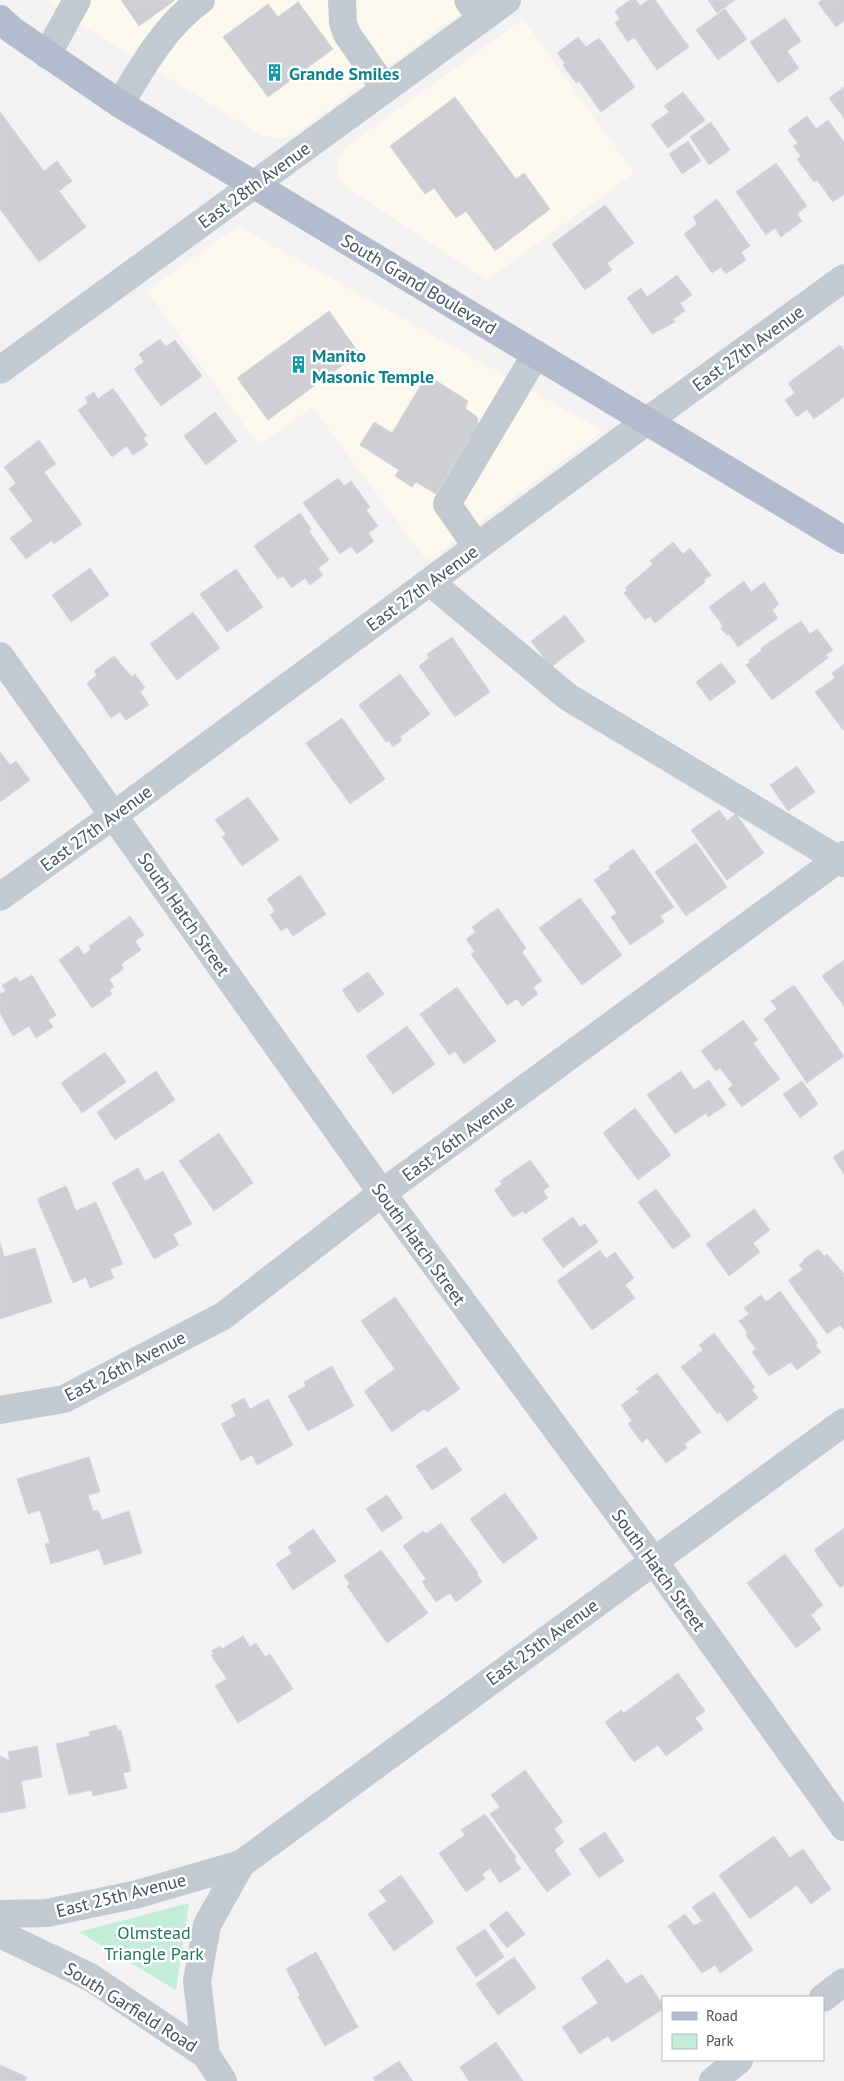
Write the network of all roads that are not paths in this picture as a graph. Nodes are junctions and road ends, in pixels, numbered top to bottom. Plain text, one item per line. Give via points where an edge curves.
1 (76, 0) edge
2 (201, 0) edge
3 (342, 0) edge
4 (506, 0) edge
5 (475, 9) edge
6 (0, 19) edge
7 (47, 55) junction
8 (384, 89) junction
9 (120, 104) junction
10 (255, 185) junction
11 (844, 278) edge
12 (536, 354) junction
13 (0, 370) edge
14 (647, 421) junction
15 (844, 540) edge
16 (476, 547) junction
17 (430, 582) junction
18 (0, 656) edge
19 (114, 815) junction
20 (842, 859) edge
21 (0, 897) edge
22 (382, 1193) junction
23 (0, 1410) edge
24 (844, 1422) edge
25 (653, 1560) junction
26 (844, 1827) edge
27 (241, 1864) junction
28 (0, 1914) edge
29 (0, 1934) edge
30 (844, 1982) edge
31 (824, 1997) edge
32 (206, 2055) junction
33 (738, 2061) edge
34 (223, 2081) edge
35 (713, 2081) edge

1 - 7 street
2 - 9 street via 178,20 146,61
3 - 8 street via 347,34
4 - 5 street, East 28th Avenue
5 - 8 street, East 28th Avenue
6 - 7 main road, South Grand Boulevard
7 - 9 main road, South Grand Boulevard
8 - 10 street, East 28th Avenue
9 - 10 main road, South Grand Boulevard
10 - 12 main road, South Grand Boulevard
10 - 13 street, East 28th Avenue
11 - 14 street, East 27th Avenue
12 - 14 main road, South Grand Boulevard
12 - 16 street via 446,504
14 - 15 main road, South Grand Boulevard
14 - 16 street, East 27th Avenue
16 - 17 street, East 27th Avenue
17 - 19 street, East 27th Avenue
17 - 20 street via 568,697
18 - 19 street, South Hatch Street
19 - 21 street, East 27th Avenue
19 - 22 street, South Hatch Street
20 - 22 street, East 26th Avenue
22 - 23 street, East 26th Avenue via 223,1316 64,1399
22 - 25 street, South Hatch Street
24 - 25 street, East 25th Avenue
25 - 26 street, South Hatch Street
25 - 27 street, East 25th Avenue
27 - 28 street, East 25th Avenue via 138,1894 56,1911
27 - 32 street, East 25th Avenue via 207,1925 197,1981
29 - 32 street, South Garfield Road via 90,1977
30 - 31 street
32 - 34 street, South Garfield Road
33 - 35 street

